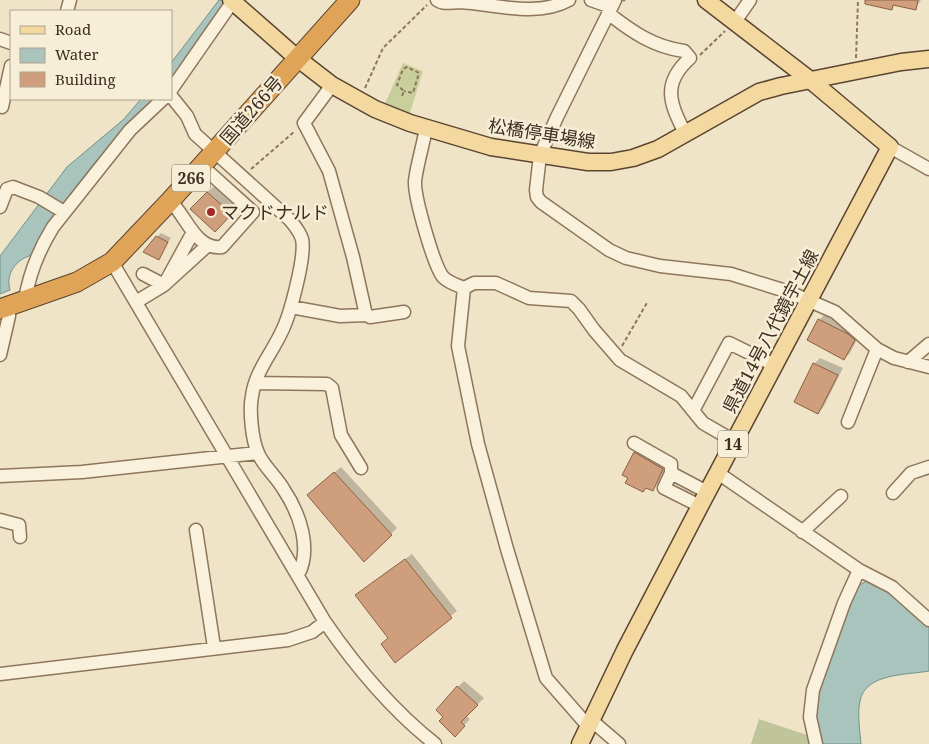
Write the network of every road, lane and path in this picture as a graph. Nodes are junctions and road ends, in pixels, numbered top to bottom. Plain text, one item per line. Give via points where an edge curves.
1 (350, 0) edge
2 (432, 0) edge
3 (437, 0) edge
4 (569, 0) edge
5 (591, 0) edge
6 (706, 0) edge
7 (750, 0) edge
8 (858, 0) edge
9 (232, 1) edge
10 (612, 6) edge
11 (734, 23) junction
12 (297, 58) junction
13 (690, 58) junction
14 (929, 60) edge
15 (856, 70) junction
16 (10, 71) edge
17 (809, 80) junction
18 (332, 85) junction
19 (172, 89) edge
20 (404, 91) junction
21 (402, 96) dead end
22 (162, 100) edge
23 (167, 100) edge
24 (358, 101) junction
25 (2, 107) dead end
26 (304, 123) junction
27 (426, 128) junction
28 (686, 135) junction
29 (890, 147) junction
30 (540, 155) junction
31 (208, 159) junction
32 (929, 169) edge
33 (242, 178) junction
34 (170, 201) junction
35 (0, 207) edge
36 (63, 210) junction
37 (192, 232) junction
38 (208, 245) junction
39 (112, 262) junction
40 (143, 274) dead end
41 (164, 285) junction
42 (464, 288) junction
43 (809, 300) junction
44 (648, 301) dead end
45 (136, 302) junction
46 (11, 305) edge
47 (291, 307) junction
48 (404, 312) dead end
49 (366, 315) junction
50 (929, 344) edge
51 (877, 349) junction
52 (0, 356) edge
53 (616, 356) junction
54 (908, 362) junction
55 (776, 366) junction
56 (929, 367) edge
57 (255, 383) junction
58 (694, 409) junction
59 (848, 422) dead end
60 (734, 442) junction
61 (634, 443) dead end
62 (258, 453) junction
63 (227, 456) junction
64 (929, 467) edge
65 (361, 468) dead end
66 (718, 473) junction
67 (0, 476) edge
68 (893, 493) dead end
69 (841, 496) dead end
70 (703, 499) junction
71 (0, 520) edge
72 (196, 530) dead end
73 (802, 532) junction
74 (20, 537) dead end
75 (859, 570) junction
76 (298, 576) junction
77 (929, 620) edge
78 (325, 622) junction
79 (214, 647) junction
80 (0, 674) edge
81 (590, 723) junction
82 (435, 744) edge
83 (580, 744) edge
84 (619, 744) edge
85 (816, 744) edge

1 - 12 highway, 国道266号 / 266
2 - 24 path via 383,48
3 - 4 street via 441,3 528,9 554,7
5 - 10 street
6 - 11 main road
7 - 11 street
8 - 15 path
9 - 12 main road, 松橋停車場線
9 - 19 street
10 - 13 street via 657,46 684,51
10 - 30 street
11 - 13 path via 705,53
11 - 17 main road
12 - 18 main road, 松橋停車場線
12 - 31 highway, 国道266号 / 266
13 - 28 street via 678,68 671,96 674,112
14 - 15 main road, 松橋停車場線
15 - 17 main road, 松橋停車場線
16 - 25 street
17 - 28 main road, 松橋停車場線 via 759,92
17 - 29 main road
18 - 24 main road, 松橋停車場線
18 - 26 street
20 - 20 path via 397,85 407,67 419,73 412,93
20 - 21 path
22 - 36 street via 130,130
23 - 31 street via 187,116
24 - 27 main road, 松橋停車場線
26 - 33 path
26 - 49 street via 329,171
27 - 30 main road, 松橋停車場線 via 491,147
27 - 42 street via 415,182 416,195 438,268 451,283
28 - 30 main road, 松橋停車場線 via 633,158 611,162
29 - 32 street
29 - 43 main road, 県道14号八代鏡宇土線 / 14
30 - 43 street via 537,197 551,211 610,250 626,258 660,266 744,277
31 - 33 street
31 - 34 highway, 国道266号 / 266
31 - 38 street via 253,212 222,247
33 - 47 street via 290,220 302,240
34 - 37 street via 181,211
34 - 39 highway, 国道266号 / 266
35 - 36 street via 10,188 20,189
36 - 46 street via 46,239 29,282
37 - 38 street
37 - 41 street
38 - 41 street
39 - 45 street
39 - 46 highway, 国道266号 / 266 via 77,282
40 - 41 street
41 - 45 street
42 - 53 street via 474,282 496,283 529,298 571,301 580,308
42 - 81 street via 458,346 478,444 507,549 546,678 579,718
43 - 51 street via 835,312
43 - 55 main road, 県道14号八代鏡宇土線 / 14
44 - 53 path
45 - 63 street
46 - 52 street
47 - 49 street via 340,316
47 - 57 street
48 - 49 street
50 - 54 street
51 - 54 street
51 - 59 street
53 - 58 street via 681,396
54 - 56 street
55 - 58 street via 730,343
55 - 60 main road, 県道14号八代鏡宇土線 / 14
57 - 62 street via 251,413
57 - 65 street via 326,384 332,388 342,435
58 - 60 street via 703,423
60 - 66 main road, 県道14号八代鏡宇土線 / 14
61 - 70 street via 671,464 671,473 664,488
62 - 63 street
62 - 76 street via 292,505 304,540 306,553
63 - 67 street via 82,472
63 - 76 street
64 - 68 street via 911,473
66 - 70 main road, 県道14号八代鏡宇土線 / 14
66 - 73 street
69 - 73 street
70 - 81 main road, 県道14号八代鏡宇土線 / 14
71 - 74 street via 19,526
72 - 79 street
73 - 75 street
75 - 77 street via 892,587
75 - 85 street via 813,690 810,717
76 - 78 street
78 - 79 street via 312,632 288,640
78 - 82 street via 355,664 389,702
79 - 80 street
81 - 83 main road, 県道14号八代鏡宇土線 / 14
81 - 84 street

